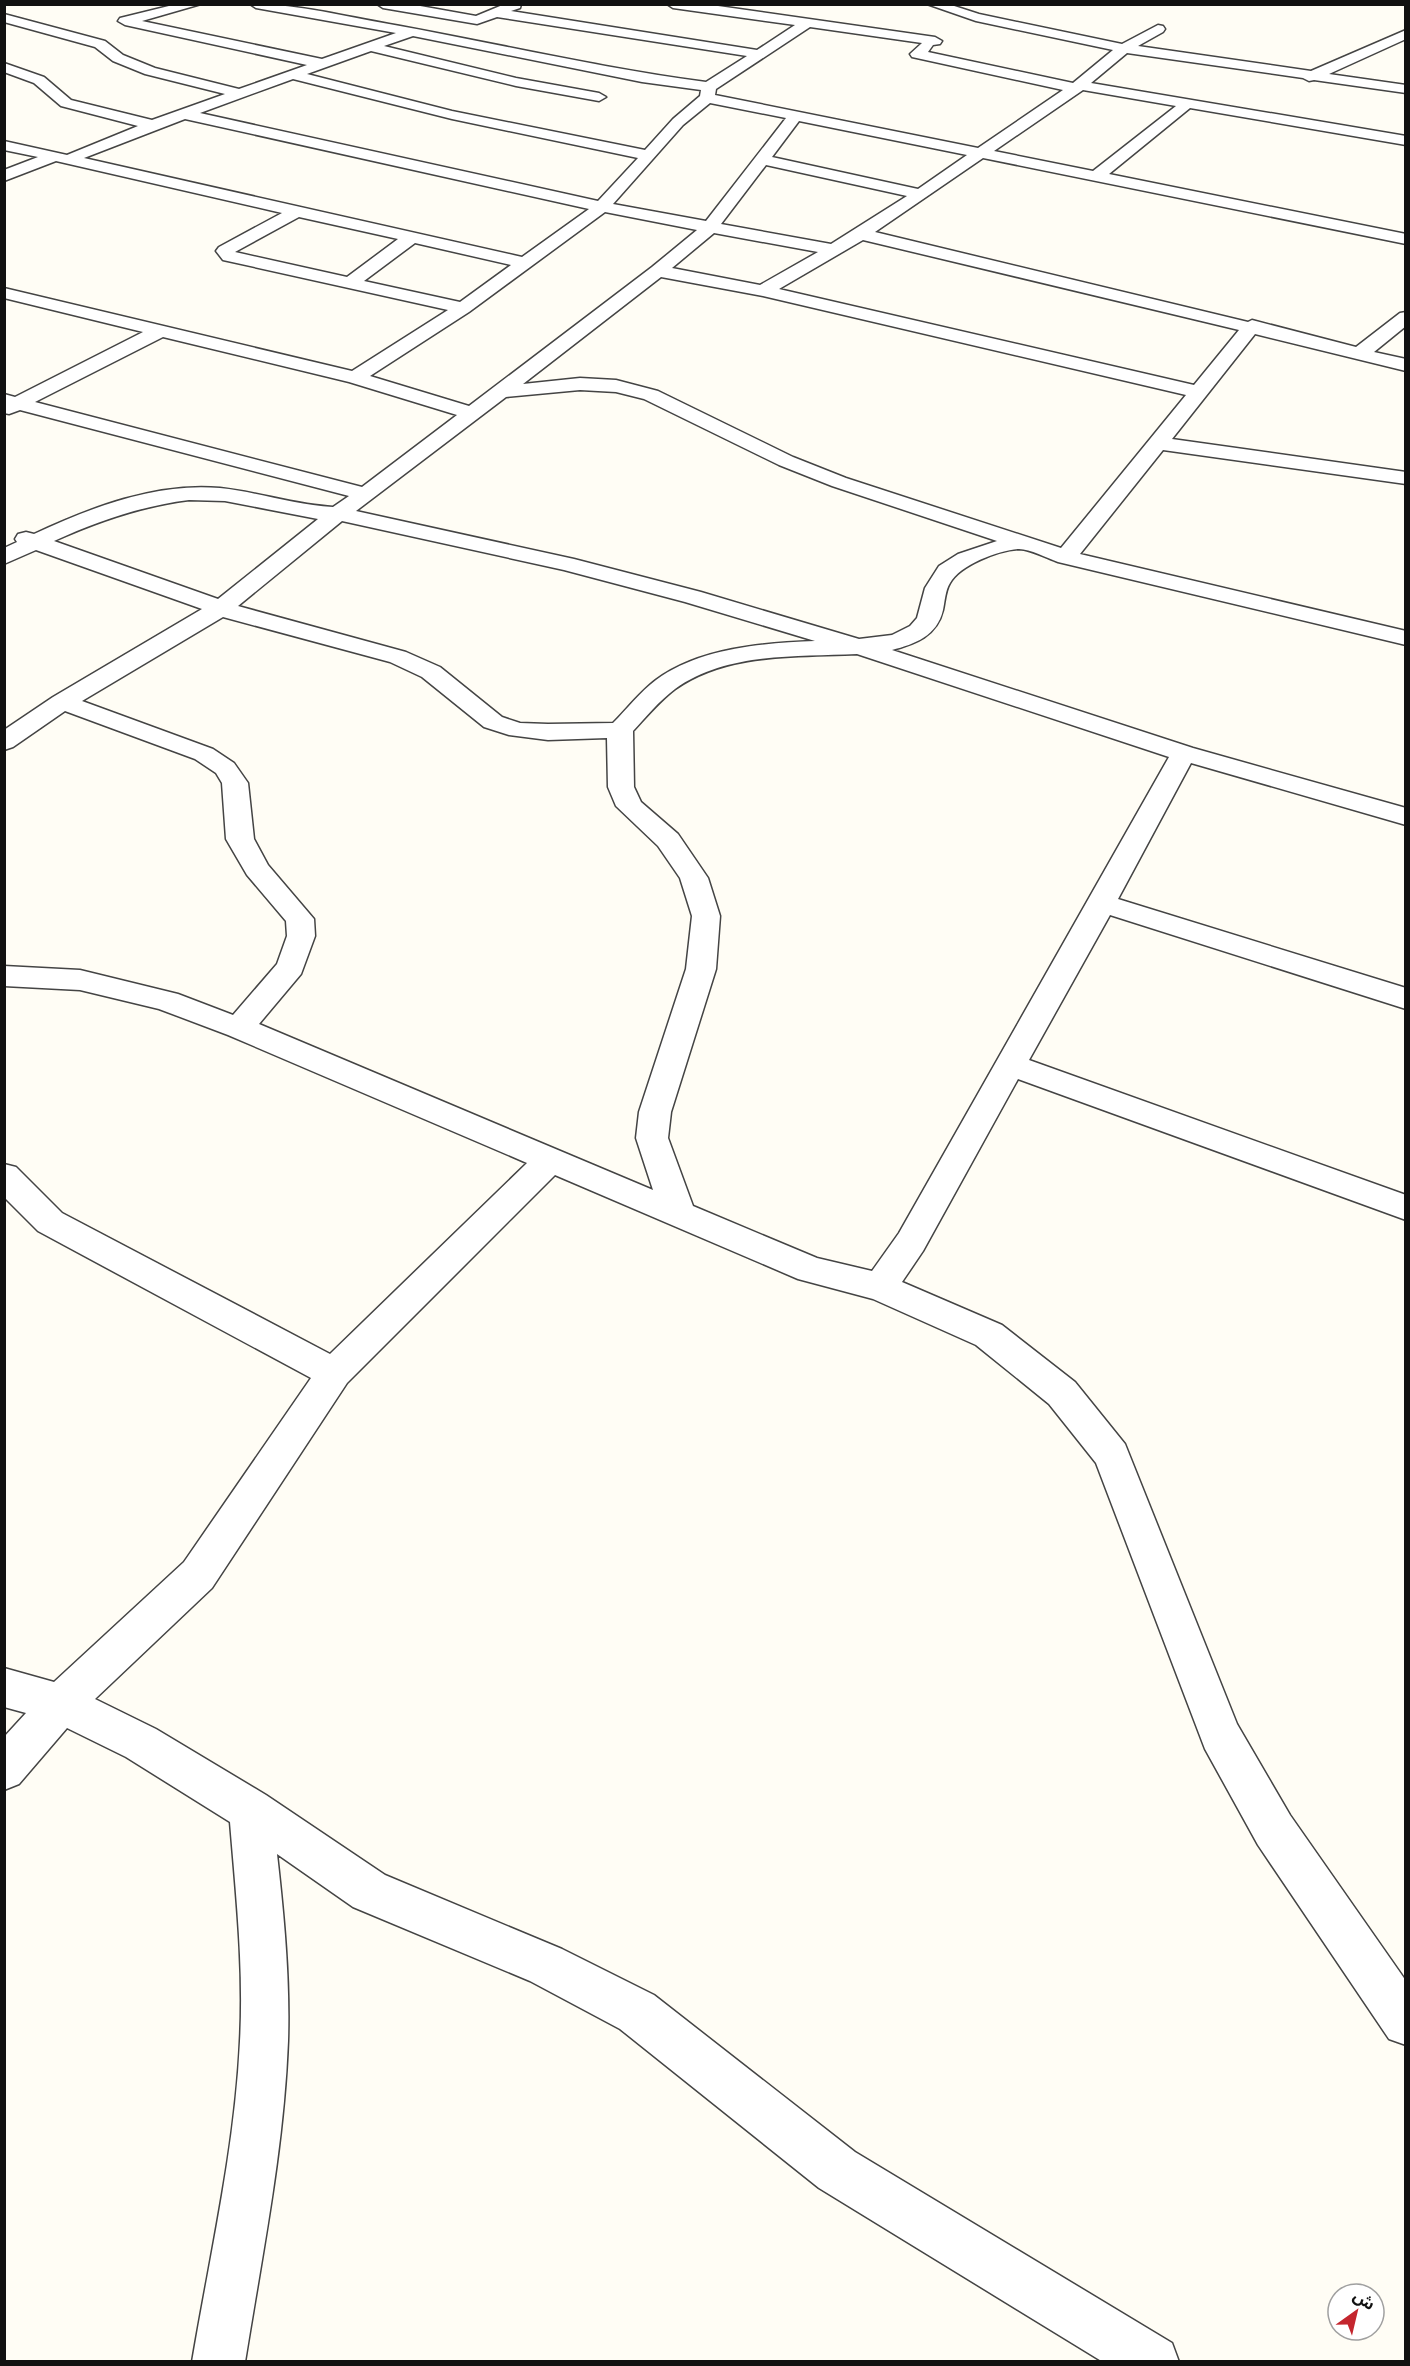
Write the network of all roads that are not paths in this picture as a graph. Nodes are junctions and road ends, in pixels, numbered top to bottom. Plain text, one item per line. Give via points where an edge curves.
1 (195, 4) edge
2 (256, 4) edge
3 (383, 4) edge
4 (516, 4) edge
5 (673, 4) edge
6 (933, 4) edge
7 (723, 12) junction
8 (973, 12) edge
9 (497, 13) junction
10 (807, 17) junction
11 (4, 18) edge
12 (1158, 29) dead end
13 (92, 30) dead end
14 (413, 32) junction
15 (1406, 34) edge
16 (945, 35) junction
17 (70, 36) junction
18 (677, 41) junction
19 (371, 47) junction
20 (1124, 48) junction
21 (759, 54) junction
22 (324, 64) junction
23 (4, 67) edge
24 (292, 75) junction
25 (1309, 76) junction
26 (642, 78) junction
27 (1077, 86) junction
28 (1406, 89) edge
29 (708, 92) junction
30 (608, 93) junction
31 (241, 94) junction
32 (1188, 103) junction
33 (671, 106) dead end
34 (581, 107) dead end
35 (692, 110) junction
36 (183, 114) junction
37 (795, 116) junction
38 (553, 122) dead end
39 (153, 125) junction
40 (534, 132) junction
41 (1406, 141) edge
42 (4, 145) edge
43 (980, 154) junction
44 (647, 155) junction
45 (60, 159) junction
46 (761, 159) junction
47 (4, 176) edge
48 (1096, 177) junction
49 (921, 194) junction
50 (602, 207) junction
51 (295, 212) junction
52 (709, 228) junction
53 (861, 234) junction
54 (411, 238) junction
55 (1406, 240) edge
56 (834, 250) junction
57 (525, 263) junction
58 (658, 271) junction
59 (350, 283) junction
60 (763, 291) junction
61 (4, 293) edge
62 (463, 308) junction
63 (1406, 317) edge
64 (1252, 326) junction
65 (160, 331) junction
66 (1361, 353) junction
67 (1406, 365) edge
68 (355, 378) junction
69 (1198, 392) junction
70 (498, 393) junction
71 (9, 404) edge
72 (471, 413) junction
73 (1157, 443) junction
74 (1406, 478) edge
75 (366, 494) junction
76 (338, 514) junction
77 (4, 532) edge
78 (36, 542) junction
79 (1021, 542) junction
80 (4, 557) edge
81 (1066, 557) junction
82 (223, 607) junction
83 (1406, 638) edge
84 (860, 647) junction
85 (62, 702) junction
86 (620, 730) junction
87 (4, 742) edge
88 (1184, 753) junction
89 (1406, 816) edge
90 (1102, 903) junction
91 (4, 976) edge
92 (1406, 999) edge
93 (239, 1028) junction
94 (1011, 1065) junction
95 (549, 1161) junction
96 (4, 1176) edge
97 (1406, 1208) edge
98 (680, 1216) junction
99 (880, 1287) junction
100 (334, 1373) junction
101 (4, 1687) edge
102 (61, 1704) junction
103 (4, 1769) edge
104 (251, 1810) junction
105 (1406, 2022) edge
106 (218, 2361) edge
107 (1153, 2361) edge

1 - 22 street via 120,22
2 - 14 street
3 - 9 street via 477,20
4 - 9 street
5 - 7 street
6 - 8 street
7 - 10 street via 790,21
7 - 18 street
8 - 16 street
8 - 20 street
9 - 18 street
10 - 16 street
10 - 21 street
11 - 17 street
12 - 20 street
13 - 17 street
14 - 19 street
14 - 26 street
15 - 25 street
16 - 27 street via 917,54
17 - 31 street via 100,44 118,58 150,71
18 - 21 street
19 - 22 street
19 - 30 street via 516,82
20 - 25 street
20 - 27 street
21 - 29 street
22 - 24 street
23 - 39 street via 39,80 66,103
24 - 31 street
24 - 40 street
25 - 28 street
26 - 29 street
26 - 30 street
27 - 32 street
27 - 43 street
29 - 35 street
29 - 37 street
30 - 34 street
31 - 36 street
32 - 41 street
32 - 48 street
33 - 35 street
35 - 44 street
36 - 39 street
36 - 50 street
37 - 43 street
37 - 46 street
38 - 40 street
39 - 45 street
40 - 44 street
42 - 45 street
43 - 48 street
43 - 49 street
44 - 50 street
45 - 47 street
45 - 51 street
46 - 49 street
46 - 52 street
48 - 55 street
49 - 53 street
50 - 52 street
50 - 57 street
51 - 54 street
51 - 59 street via 225,251 241,260
52 - 56 street
52 - 58 street
53 - 56 street
53 - 64 street
54 - 57 street
54 - 59 street
56 - 60 street
57 - 62 street
58 - 60 street
58 - 70 street
59 - 62 street
60 - 69 street
61 - 65 street
62 - 68 street
63 - 66 street
64 - 66 street
64 - 69 street
65 - 68 street
65 - 71 street
66 - 67 street
68 - 72 street
69 - 73 street
70 - 72 street
70 - 79 street via 580,384 616,386 651,395 828,478
71 - 75 street
72 - 75 street
73 - 74 street
73 - 81 street
75 - 76 street
76 - 78 street via 234,496 185,495 113,510
76 - 82 street
76 - 84 street via 566,564
77 - 78 street
78 - 80 street
78 - 82 street
79 - 81 street
79 - 84 street via 956,563 939,580 929,620 920,630 906,638
81 - 83 street
82 - 85 street
82 - 86 street via 243,616 398,657 431,672 494,722 518,730
84 - 86 street via 795,648 692,669 665,685
84 - 88 street
85 - 87 street
85 - 93 street via 204,754 225,768 235,783 240,839 257,869 300,919 302,936 291,967
86 - 98 street via 621,787 629,806 668,840 694,878 706,916 701,969 655,1112 652,1138
88 - 89 street
88 - 90 street
90 - 92 street
90 - 94 street
91 - 93 street via 80,980 167,1000
93 - 95 street
94 - 97 street
94 - 99 street via 911,1242
95 - 98 street
95 - 100 street
96 - 100 street via 50,1222
98 - 99 street via 810,1270
99 - 105 street via 989,1335 1062,1393 1112,1455 1221,1735 1274,1830
100 - 102 street via 198,1575
101 - 102 street
102 - 103 street
102 - 104 street via 141,1743
104 - 106 street via 263,1936 264,2042 252,2153
104 - 107 street via 369,1891 546,1965 637,2012 837,2170

